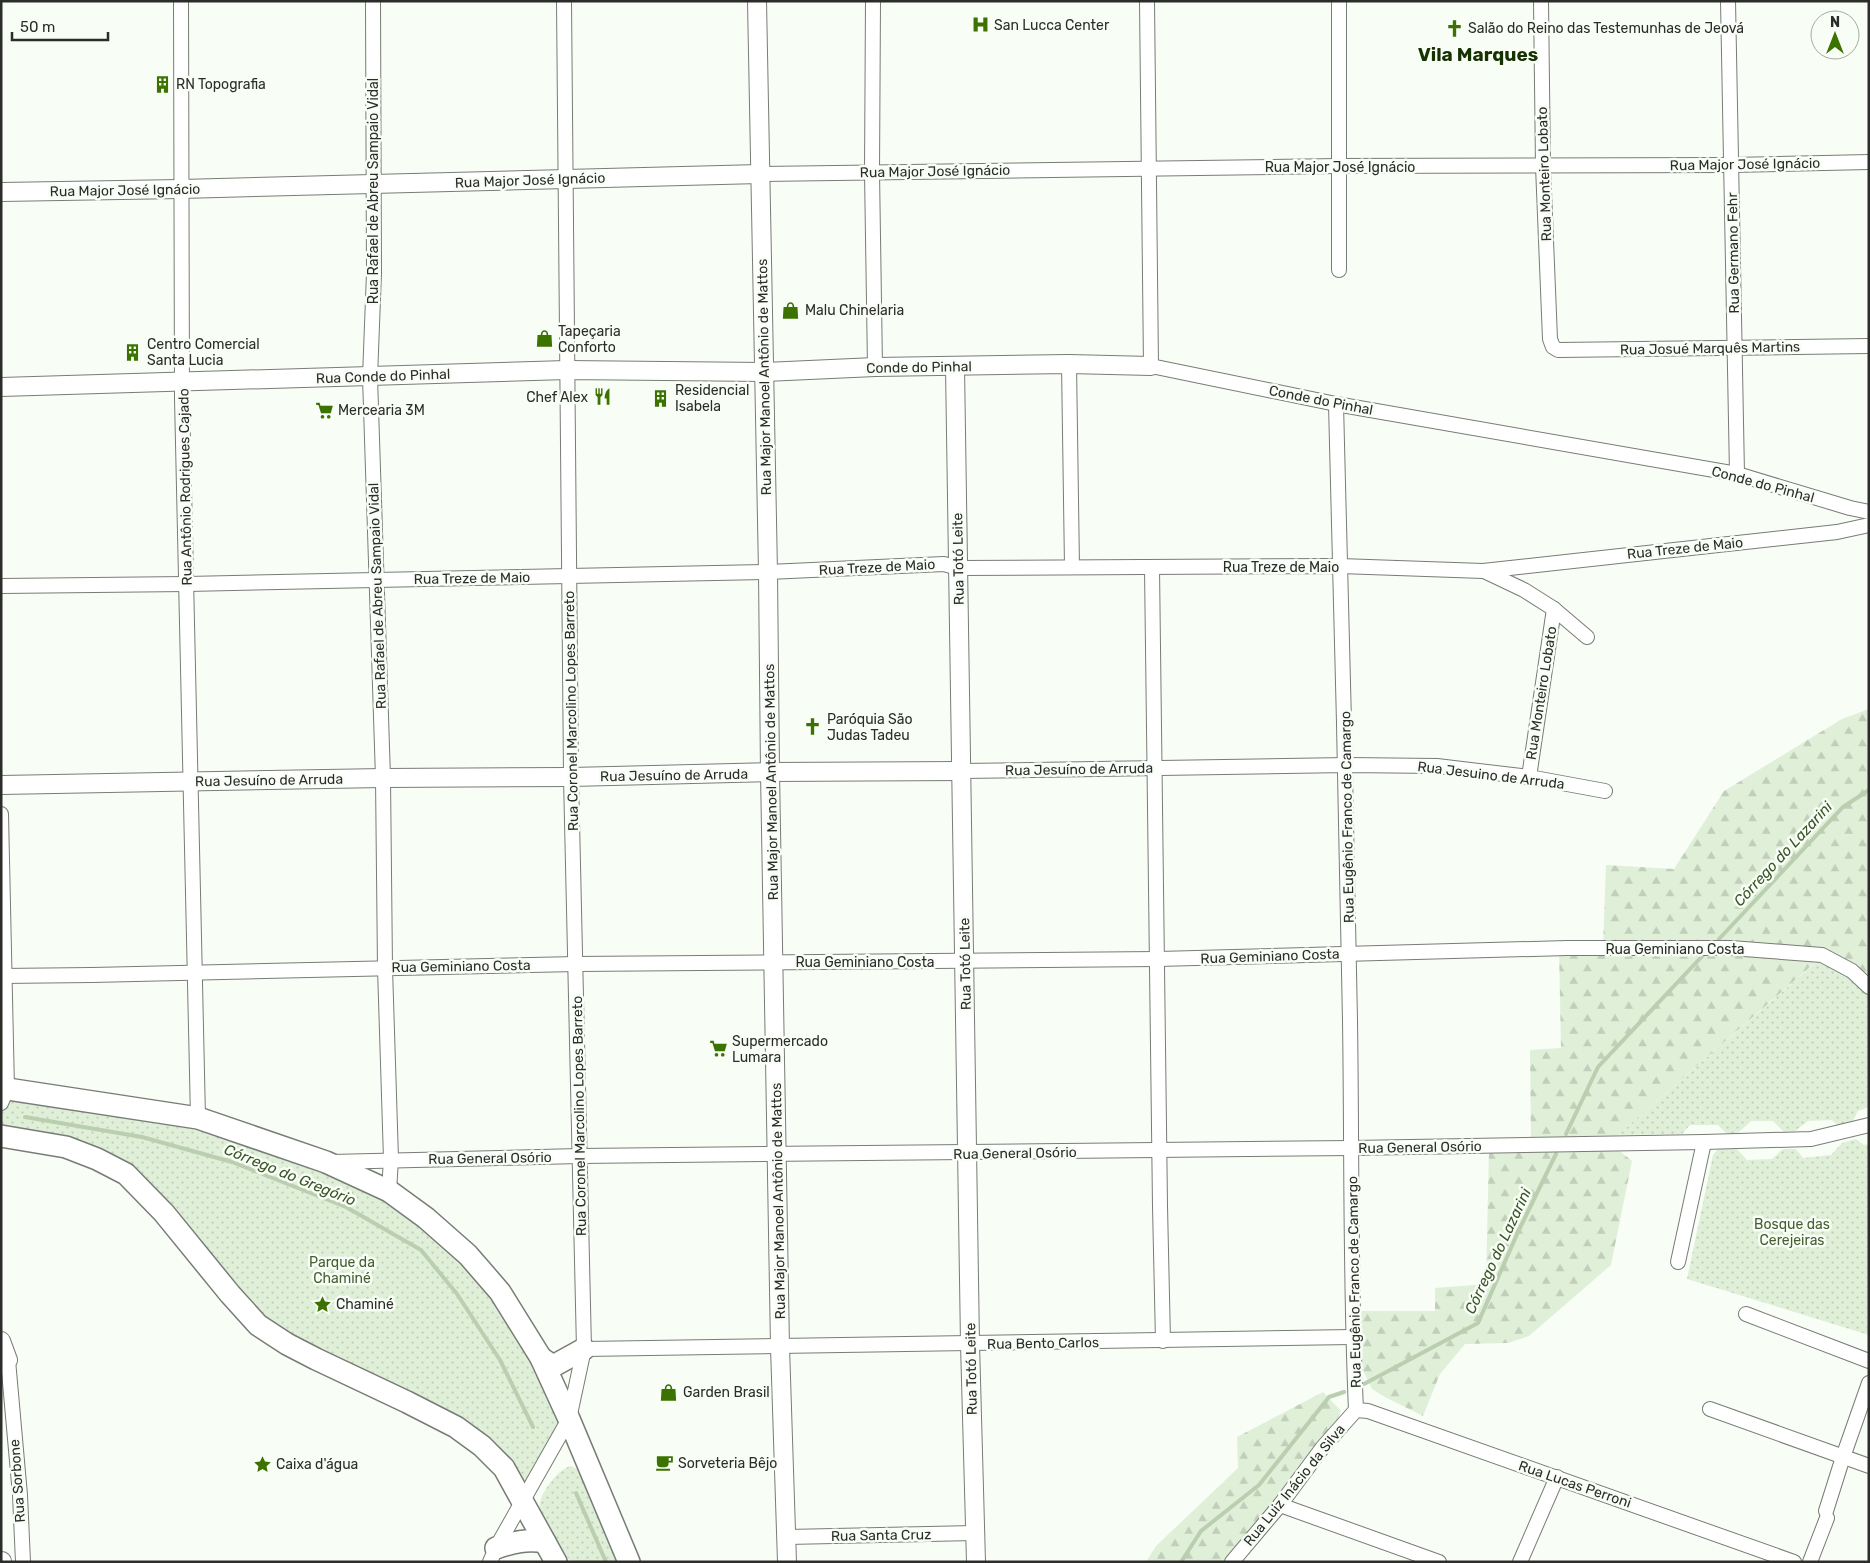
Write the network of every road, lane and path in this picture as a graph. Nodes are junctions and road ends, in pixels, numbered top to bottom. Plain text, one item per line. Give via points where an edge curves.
1 (181, 1) edge
2 (373, 1) edge
3 (564, 1) edge
4 (757, 1) edge
5 (873, 1) edge
6 (1147, 1) edge
7 (1339, 1) edge
8 (1541, 1) edge
9 (1728, 1) edge
10 (1869, 162) edge
11 (1731, 165) junction
12 (1339, 166) junction
13 (1543, 166) junction
14 (1149, 168) junction
15 (872, 172) junction
16 (760, 174) junction
17 (566, 180) junction
18 (374, 184) junction
19 (181, 189) junction
20 (1, 192) edge
21 (1339, 270) dead end
22 (1869, 346) edge
23 (1553, 347) joint
24 (1735, 348) junction
25 (1069, 364) junction
26 (1151, 366) junction
27 (955, 367) junction
28 (875, 368) junction
29 (567, 370) junction
30 (764, 372) junction
31 (370, 377) junction
32 (182, 382) junction
33 (1, 387) edge
34 (1336, 404) junction
35 (1738, 474) junction
36 (1869, 512) edge
37 (1869, 525) edge
38 (1340, 566) junction
39 (1072, 567) junction
40 (958, 568) junction
41 (1152, 568) junction
42 (1483, 571) junction
43 (768, 572) junction
44 (570, 575) junction
45 (377, 580) junction
46 (187, 584) junction
47 (1, 586) edge
48 (1554, 609) junction
49 (1587, 637) dead end
50 (1346, 765) junction
51 (1154, 768) junction
52 (962, 771) junction
53 (770, 772) junction
54 (571, 777) junction
55 (1529, 777) junction
56 (383, 778) junction
57 (190, 782) junction
58 (1, 785) edge
59 (1605, 791) dead end
60 (1, 814) edge
61 (1349, 953) junction
62 (1158, 959) junction
63 (965, 961) junction
64 (773, 962) junction
65 (576, 964) junction
66 (385, 968) junction
67 (196, 972) junction
68 (3, 976) edge
69 (1869, 987) edge
70 (3, 1093) edge
71 (198, 1118) junction
72 (1869, 1125) edge
73 (1, 1136) edge
74 (1704, 1142) junction
75 (1352, 1148) junction
76 (1160, 1150) junction
77 (968, 1154) junction
78 (778, 1155) junction
79 (580, 1156) junction
80 (391, 1159) junction
81 (326, 1162) junction
82 (389, 1191) junction
83 (1678, 1262) dead end
84 (1746, 1314) dead end
85 (1352, 1337) junction
86 (1, 1341) edge
87 (1163, 1341) junction
88 (970, 1344) junction
89 (780, 1347) junction
90 (584, 1349) junction
91 (541, 1358) junction
92 (5, 1360) edge
93 (1869, 1361) edge
94 (1869, 1383) edge
95 (1710, 1409) dead end
96 (1356, 1410) junction
97 (569, 1419) junction
98 (1843, 1456) junction
99 (1869, 1466) edge
100 (1557, 1477) junction
101 (523, 1500) junction
102 (1280, 1505) junction
103 (975, 1533) junction
104 (786, 1537) junction
105 (545, 1542) junction
106 (1, 1553) edge
107 (493, 1555) edge
108 (2, 1561) edge
109 (23, 1562) edge
110 (556, 1562) edge
111 (629, 1562) edge
112 (787, 1562) edge
113 (976, 1562) edge
114 (1232, 1562) edge
115 (1439, 1562) edge
116 (1520, 1562) edge
117 (1794, 1562) edge
118 (1810, 1562) edge

1 - 19 street, Rua Antônio Rodrigues Cajado
2 - 18 street, Rua Rafael de Abreu Sampaio Vidal
3 - 17 street, Rua Coronel Marcolino Lopes Barreto
4 - 16 street, Rua Major Manoel Antônio de Mattos
5 - 15 street
6 - 14 street
7 - 12 street
8 - 13 street, Rua Monteiro Lobato
9 - 11 street, Rua Germano Fehr
10 - 11 street, Rua Major José Ignácio
11 - 13 street, Rua Major José Ignácio
11 - 24 street, Rua Germano Fehr
12 - 13 street, Rua Major José Ignácio
12 - 14 street, Rua Major José Ignácio
12 - 21 street
13 - 23 street, Rua Monteiro Lobato via 1550,339
14 - 15 street, Rua Major José Ignácio
14 - 26 street
15 - 16 street, Rua Major José Ignácio
15 - 28 street
16 - 17 street, Rua Major José Ignácio
16 - 30 street, Rua Major Manoel Antônio de Mattos
17 - 18 street, Rua Major José Ignácio
17 - 29 street, Rua Coronel Marcolino Lopes Barreto
18 - 19 street, Rua Major José Ignácio
18 - 31 street, Rua Rafael de Abreu Sampaio Vidal
19 - 20 street, Rua Major José Ignácio
19 - 32 street, Rua Antônio Rodrigues Cajado
22 - 24 street, Rua Josué Marquês Martins
23 - 24 street, Rua Josué Marquês Martins via 1558,350
24 - 35 street, Rua Germano Fehr
25 - 26 street, Conde do Pinhal
25 - 27 street, Conde do Pinhal
25 - 39 street
26 - 34 street, Conde do Pinhal
27 - 28 street, Conde do Pinhal
27 - 40 street, Rua Totó Leite
28 - 30 street, Conde do Pinhal
29 - 30 street, Rua Conde do Pinhal
29 - 31 street, Rua Conde do Pinhal
29 - 44 street, Rua Coronel Marcolino Lopes Barreto
30 - 43 street, Rua Major Manoel Antônio de Mattos
31 - 32 street, Rua Conde do Pinhal
31 - 45 street, Rua Rafael de Abreu Sampaio Vidal
32 - 33 street, Rua Conde do Pinhal
32 - 46 street, Rua Antônio Rodrigues Cajado
34 - 35 street, Conde do Pinhal
34 - 38 street, Rua Eugênio Franco de Camargo
35 - 36 street, Conde do Pinhal
37 - 42 street, Rua Treze de Maio via 1837,532
38 - 41 street, Rua Treze de Maio
38 - 42 street, Rua Treze de Maio
38 - 50 street, Rua Eugênio Franco de Camargo
39 - 40 street, Rua Treze de Maio
39 - 41 street, Rua Treze de Maio
40 - 43 street, Rua Treze de Maio via 944,564
40 - 52 street, Rua Totó Leite
41 - 51 street
42 - 48 street via 1524,590
43 - 44 street, Rua Treze de Maio
43 - 53 street, Rua Major Manoel Antônio de Mattos
44 - 45 street, Rua Treze de Maio
44 - 54 street, Rua Coronel Marcolino Lopes Barreto
45 - 46 street, Rua Treze de Maio
45 - 56 street, Rua Rafael de Abreu Sampaio Vidal
46 - 47 street, Rua Treze de Maio
46 - 57 street, Rua Antônio Rodrigues Cajado
48 - 49 street
48 - 55 street, Rua Monteiro Lobato
50 - 51 street, Rua Jesuíno de Arruda
50 - 55 street, Rua Jesuino de Arruda via 1437,766
50 - 61 street, Rua Eugênio Franco de Camargo
51 - 52 street, Rua Jesuíno de Arruda
51 - 62 street
52 - 53 street, Rua Jesuíno de Arruda
52 - 63 street, Rua Totó Leite
53 - 54 street, Rua Jesuíno de Arruda
53 - 64 street, Rua Major Manoel Antônio de Mattos
54 - 56 street, Rua Jesuíno de Arruda
54 - 65 street, Rua Coronel Marcolino Lopes Barreto
55 - 59 street, Rua Jesuino de Arruda
56 - 57 street, Rua Jesuíno de Arruda
56 - 66 street, Rua Rafael de Abreu Sampaio Vidal
57 - 58 street, Rua Jesuíno de Arruda
57 - 67 street, Rua Antônio Rodrigues Cajado
60 - 68 street
61 - 62 street, Rua Geminiano Costa
61 - 69 street, Rua Geminiano Costa via 1568,948 1740,949 1822,955 1852,971
61 - 75 street, Rua Eugênio Franco de Camargo
62 - 63 street, Rua Geminiano Costa
62 - 76 street
63 - 64 street, Rua Geminiano Costa
63 - 77 street, Rua Totó Leite
64 - 65 street, Rua Geminiano Costa
64 - 78 street, Rua Major Manoel Antônio de Mattos
65 - 66 street, Rua Geminiano Costa
65 - 79 street, Rua Coronel Marcolino Lopes Barreto
66 - 67 street, Rua Geminiano Costa
66 - 80 street, Rua Rafael de Abreu Sampaio Vidal
67 - 68 street, Rua Geminiano Costa
67 - 71 street, Rua Antônio Rodrigues Cajado
68 - 70 street
70 - 71 main road
71 - 81 main road
72 - 74 street, Rua General Osório via 1811,1139
73 - 101 main road via 66,1147 126,1174 164,1213 258,1325 302,1351 456,1427 504,1468
74 - 75 street, Rua General Osório
74 - 83 street
75 - 76 street, Rua General Osório
75 - 85 street, Rua Eugênio Franco de Camargo
76 - 77 street, Rua General Osório
76 - 87 street
77 - 78 street, Rua General Osório
77 - 88 street, Rua Totó Leite
78 - 79 street, Rua General Osório
78 - 89 street, Rua Major Manoel Antônio de Mattos
79 - 80 street, Rua General Osório
79 - 90 street, Rua Coronel Marcolino Lopes Barreto
80 - 81 street, Rua General Osório
80 - 82 street, Rua Rafael de Abreu Sampaio Vidal
81 - 82 main road
82 - 91 main road via 468,1255 500,1292
84 - 93 street
85 - 87 street, Rua Bento Carlos
85 - 96 street, Rua Eugênio Franco de Camargo
86 - 92 street, Rua Sorbone
87 - 88 street, Rua Bento Carlos
88 - 89 street, Rua Bento Carlos
88 - 103 street, Rua Totó Leite
89 - 90 street, Rua Bento Carlos
89 - 104 street, Rua Major Manoel Antônio de Mattos
90 - 91 main road via 554,1365
90 - 97 street, Rua Coronel Marcolino Lopes Barreto
91 - 97 main road
92 - 109 street, Rua Sorbone via 20,1495
94 - 98 street
95 - 98 street
96 - 100 street, Rua Lucas Perroni via 1368,1411
96 - 102 street, Rua Luiz Inácio da Silva via 1323,1447
97 - 101 street, Rua Coronel Marcolino Lopes Barreto
97 - 111 main road
98 - 99 street
98 - 118 street
100 - 116 street
100 - 117 street, Rua Lucas Perroni
101 - 105 main road
101 - 107 street, Rua Coronel Marcolino Lopes Barreto
102 - 114 street, Rua Luiz Inácio da Silva
102 - 115 street
103 - 104 street, Rua Santa Cruz
103 - 113 street, Rua Totó Leite
104 - 112 street, Rua Major Manoel Antônio de Mattos
105 - 107 main road via 530,1539 514,1542
105 - 110 main road
106 - 108 street

